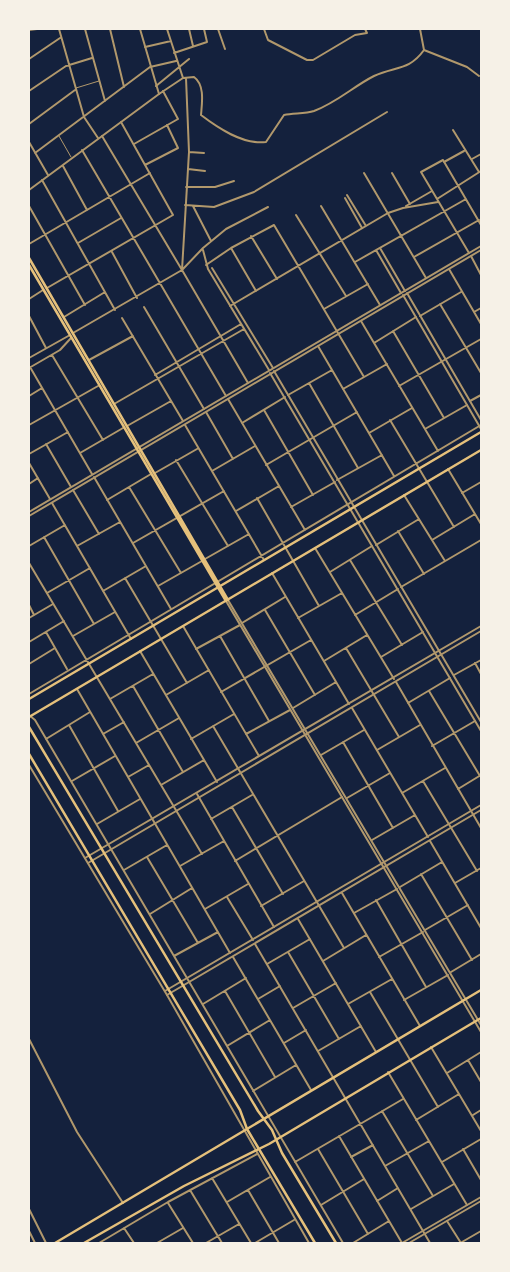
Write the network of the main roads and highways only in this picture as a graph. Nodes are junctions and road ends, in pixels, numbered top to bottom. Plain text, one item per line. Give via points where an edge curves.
1 (29, 258) edge
2 (29, 265) edge
3 (71, 335) junction
4 (481, 428) edge
5 (139, 449) junction
6 (481, 450) edge
7 (219, 587) junction
8 (227, 601) junction
9 (29, 699) edge
10 (29, 716) edge
11 (29, 727) edge
12 (29, 754) edge
13 (481, 990) edge
14 (478, 1020) edge
15 (266, 1118) junction
16 (246, 1130) junction
17 (276, 1139) junction
18 (257, 1151) junction
19 (55, 1243) edge
20 (84, 1243) edge
21 (315, 1243) edge
22 (336, 1243) edge

1 - 3 main road
2 - 3 main road
3 - 5 main road via 89,360
3 - 5 main road via 98,386
4 - 7 main road
5 - 7 main road
6 - 8 main road
7 - 8 main road
7 - 9 main road
8 - 10 main road
11 - 15 main road via 258,1112
12 - 16 main road via 236,1102
13 - 15 main road
14 - 17 main road
15 - 16 main road
15 - 17 main road
16 - 18 main road
16 - 19 main road
17 - 18 main road
17 - 22 main road
18 - 20 main road via 184,1186
18 - 21 main road

